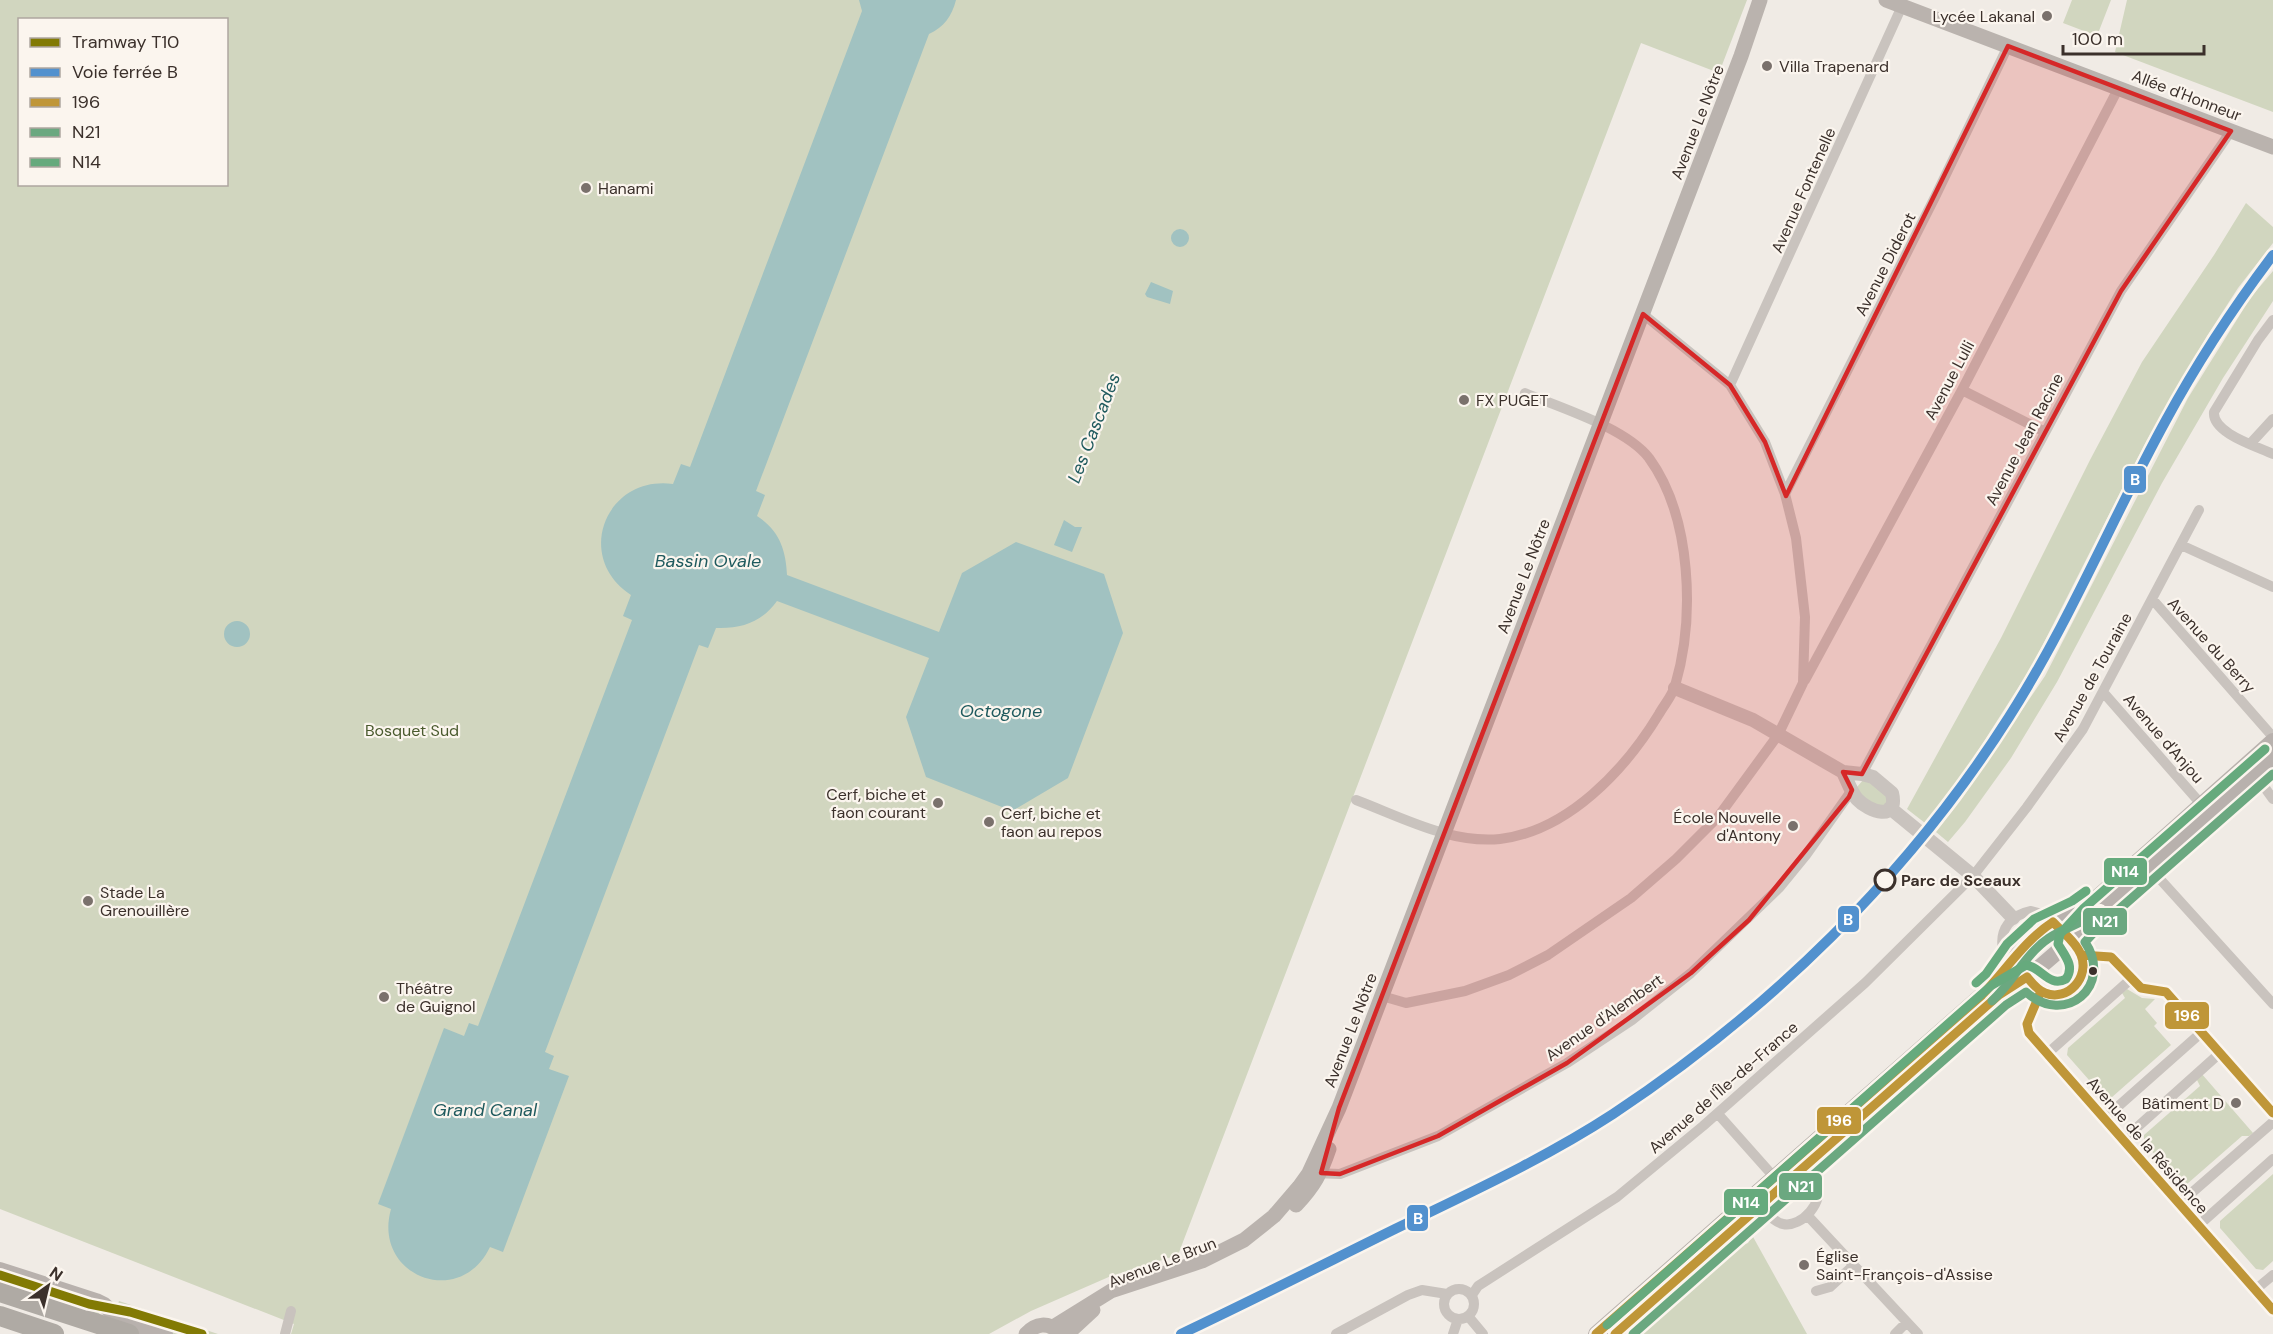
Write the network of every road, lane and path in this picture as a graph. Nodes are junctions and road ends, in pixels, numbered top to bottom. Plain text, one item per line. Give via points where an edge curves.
1 (1760, 0) edge
2 (1766, 0) edge
3 (1886, 0) edge
4 (1902, 6) junction
5 (2008, 46) junction
6 (1741, 56) junction
7 (2118, 89) junction
8 (2231, 131) junction
9 (2273, 147) edge
10 (1643, 314) junction
11 (2273, 320) edge
12 (1730, 385) junction
13 (1962, 390) junction
14 (1526, 393) dead end
15 (2273, 419) edge
16 (1595, 423) junction
17 (2045, 432) junction
18 (2251, 444) junction
19 (2273, 454) edge
20 (1785, 494) junction
21 (2199, 510) dead end
22 (2181, 545) junction
23 (2273, 587) edge
24 (2152, 600) junction
25 (1803, 683) junction
26 (1675, 688) junction
27 (2103, 692) junction
28 (1778, 735) junction
29 (2273, 739) edge
30 (2273, 758) edge
31 (1843, 772) junction
32 (1862, 774) junction
33 (2255, 774) junction
34 (1852, 790) junction
35 (2273, 799) edge
36 (1356, 800) dead end
37 (2201, 804) junction
38 (1890, 808) junction
39 (1445, 832) junction
40 (2150, 867) junction
41 (1973, 876) junction
42 (2013, 918) junction
43 (2053, 922) junction
44 (2070, 941) junction
45 (2081, 955) junction
46 (2014, 956) junction
47 (2027, 977) junction
48 (2132, 979) junction
49 (2041, 991) junction
50 (1382, 996) junction
51 (2273, 1004) edge
52 (2202, 1032) junction
53 (2048, 1053) junction
54 (2220, 1053) junction
55 (2273, 1113) edge
56 (1718, 1114) junction
57 (2105, 1118) junction
58 (2273, 1122) edge
59 (2124, 1139) junction
60 (2273, 1159) edge
61 (1804, 1168) junction
62 (1315, 1173) junction
63 (1774, 1177) junction
64 (2180, 1203) junction
65 (1760, 1206) junction
66 (1807, 1215) junction
67 (2199, 1226) junction
68 (1854, 1265) junction
69 (0, 1270) edge
70 (2273, 1275) edge
71 (2256, 1290) junction
72 (1816, 1291) dead end
73 (0, 1292) edge
74 (1447, 1294) junction
75 (1472, 1295) junction
76 (0, 1303) edge
77 (2273, 1310) edge
78 (291, 1311) dead end
79 (0, 1316) edge
80 (1463, 1318) junction
81 (1907, 1322) junction
82 (1057, 1330) edge
83 (54, 1334) edge
84 (93, 1334) edge
85 (129, 1334) edge
86 (165, 1334) edge
87 (285, 1334) edge
88 (1026, 1334) edge
89 (1067, 1334) edge
90 (1336, 1334) edge
91 (1454, 1334) edge
92 (1483, 1334) edge
93 (1596, 1334) edge
94 (1615, 1334) edge
95 (1895, 1334) edge
96 (1918, 1334) edge

1 - 6 main road, Avenue Le Nôtre
2 - 6 main road, Avenue Le Nôtre
3 - 4 main road, Allée d'Honneur
4 - 5 main road, Allée d'Honneur
4 - 12 street, Avenue Fontenelle
5 - 7 main road, Allée d'Honneur
5 - 20 street, Avenue Diderot
6 - 10 main road, Avenue Le Nôtre
7 - 8 main road, Allée d'Honneur
7 - 13 street, Avenue Lulli
8 - 9 main road, Allée d'Honneur
8 - 17 street, Avenue Jean Racine via 2130,276
10 - 12 street
10 - 16 main road, Avenue Le Nôtre
11 - 18 street via 2214,412 2219,428
12 - 20 street via 1765,442
13 - 17 street
13 - 25 street, Avenue Lulli
14 - 16 street
15 - 18 street
16 - 26 street via 1626,437 1648,457 1677,517 1686,583 1683,646
16 - 39 main road, Avenue Le Nôtre
17 - 32 street, Avenue Jean Racine
18 - 19 street
20 - 25 street via 1796,538 1804,617
21 - 22 street, Avenue de Touraine
22 - 23 street
22 - 24 street, Avenue de Touraine
24 - 27 street, Avenue de Touraine
24 - 29 street, Avenue du Berry
25 - 28 street, Avenue Lulli
26 - 28 street via 1753,720
26 - 39 street via 1624,762 1561,818 1532,831 1501,838 1472,839
27 - 37 street, Avenue d'Anjou
27 - 41 street, Avenue de Touraine via 2070,748
28 - 31 street
28 - 50 street, Avenue Lulli via 1718,817 1676,860 1588,929 1519,970 1465,991 1406,1003
29 - 37 main road
30 - 33 main road
31 - 32 street
31 - 34 street
32 - 34 street
32 - 38 street via 1889,789 1893,798
33 - 35 street
33 - 40 main road
34 - 38 street via 1873,812
34 - 62 street, Avenue d'Alembert via 1779,888 1691,973 1632,1020 1567,1063 1438,1136 1340,1174
36 - 39 street
37 - 43 main road via 2092,902
38 - 41 street
39 - 50 main road, Avenue Le Nôtre
40 - 44 main road
40 - 51 street
41 - 42 street
41 - 56 street, Avenue de l'Île-de-France via 1865,982
42 - 43 street via 2031,911 2046,915
42 - 46 street via 2003,931 2002,943 2003,950
43 - 44 street
43 - 46 main road
44 - 45 street
44 - 47 main road
45 - 48 street via 2111,957
45 - 49 street via 2083,972 2074,988 2050,995
46 - 47 street
46 - 63 main road via 1982,994
47 - 49 street
47 - 61 main road via 1999,995
48 - 52 street via 2141,988 2166,992
48 - 53 street
49 - 53 street, Avenue de la Résidence via 2027,1024
50 - 62 main road, Avenue Le Nôtre
52 - 54 street
52 - 57 street
53 - 57 street, Avenue de la Résidence
54 - 55 street
54 - 59 street
56 - 63 street
56 - 75 street, Avenue de l'Île-de-France via 1617,1197 1478,1286
57 - 59 street, Avenue de la Résidence
58 - 64 street
59 - 64 street, Avenue de la Résidence
60 - 67 street
61 - 65 main road
61 - 66 street via 1818,1189
62 - 82 main road, Avenue Le Brun via 1274,1216 1244,1240 1202,1261 1111,1291
62 - 89 main road, Avenue Le Brun via 1310,1190 1248,1245 1216,1263 1118,1297 1093,1310
63 - 93 main road
64 - 67 street, Avenue de la Résidence
65 - 66 street via 1782,1224 1798,1222
65 - 94 main road
66 - 68 street
67 - 71 street, Avenue de la Résidence
68 - 72 street via 1830,1287
68 - 81 street
69 - 86 main road via 96,1300 121,1320
70 - 71 street
71 - 77 street, Avenue de la Résidence
73 - 85 highway
74 - 75 street via 1460,1288
74 - 80 street via 1446,1312
74 - 90 street via 1422,1290 1408,1294
75 - 80 street via 1475,1304
76 - 84 highway
78 - 87 street
79 - 83 highway
80 - 91 street
80 - 92 street
81 - 95 street
81 - 96 street
82 - 88 main road, Avenue Le Brun via 1040,1325

